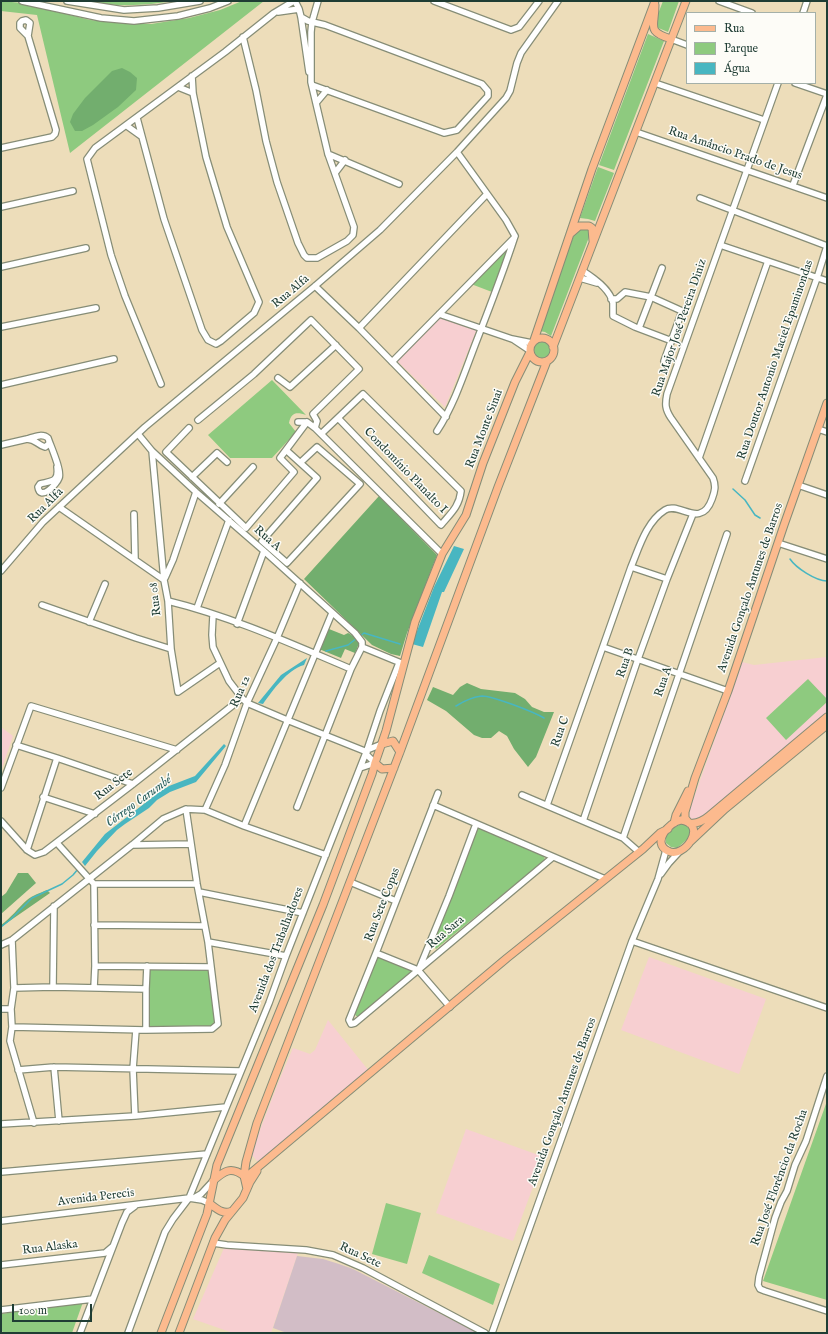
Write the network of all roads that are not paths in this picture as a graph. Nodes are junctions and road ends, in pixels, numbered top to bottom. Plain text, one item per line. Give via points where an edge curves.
1 (22, 1) edge
2 (67, 1) edge
3 (200, 1) edge
4 (228, 1) edge
5 (294, 1) edge
6 (318, 1) edge
7 (434, 1) edge
8 (539, 1) edge
9 (558, 1) edge
10 (654, 1) edge
11 (686, 1) edge
12 (719, 1) edge
13 (807, 1) edge
14 (299, 9) junction
15 (749, 12) edge
16 (803, 12) edge
17 (274, 13) junction
18 (301, 18) junction
19 (312, 22) junction
20 (325, 25) junction
21 (310, 32) junction
22 (28, 36) dead end
23 (243, 37) junction
24 (672, 40) junction
25 (686, 45) edge
26 (192, 76) junction
27 (655, 83) junction
28 (311, 84) junction
29 (778, 84) edge
30 (798, 84) edge
31 (178, 87) junction
32 (327, 90) junction
33 (193, 93) junction
34 (827, 94) edge
35 (316, 104) junction
36 (137, 118) junction
37 (764, 120) junction
38 (127, 126) junction
39 (636, 132) junction
40 (141, 136) junction
41 (1, 148) edge
42 (456, 152) junction
43 (328, 154) junction
44 (345, 160) junction
45 (747, 169) junction
46 (335, 173) junction
47 (399, 184) dead end
48 (793, 185) junction
49 (74, 190) dead end
50 (487, 194) junction
51 (700, 198) dead end
52 (827, 198) edge
53 (1, 207) edge
54 (732, 210) junction
55 (570, 234) junction
56 (515, 236) junction
57 (593, 245) junction
58 (720, 245) junction
59 (827, 246) edge
60 (86, 248) dead end
61 (768, 261) junction
62 (1, 267) edge
63 (662, 268) dead end
64 (581, 274) junction
65 (817, 278) junction
66 (827, 281) edge
67 (315, 286) junction
68 (651, 297) junction
69 (611, 299) junction
70 (96, 308) dead end
71 (438, 314) junction
72 (1, 327) edge
73 (359, 328) junction
74 (639, 328) junction
75 (482, 329) junction
76 (512, 339) junction
77 (533, 341) junction
78 (672, 341) junction
79 (336, 345) junction
80 (553, 347) junction
81 (529, 351) junction
82 (114, 359) dead end
83 (664, 360) dead end
84 (547, 361) junction
85 (392, 362) junction
86 (278, 378) dead end
87 (161, 384) dead end
88 (1, 385) edge
89 (827, 403) edge
90 (446, 417) junction
91 (338, 418) junction
92 (198, 420) dead end
93 (298, 422) dead end
94 (307, 422) junction
95 (189, 428) dead end
96 (315, 428) junction
97 (818, 429) junction
98 (438, 431) dead end
99 (827, 432) edge
100 (138, 434) junction
101 (321, 434) junction
102 (27, 439) junction
103 (49, 441) junction
104 (1, 445) edge
105 (45, 447) junction
106 (286, 450) junction
107 (152, 451) junction
108 (54, 453) junction
109 (699, 458) junction
110 (227, 462) dead end
111 (301, 462) junction
112 (57, 467) junction
113 (253, 467) dead end
114 (192, 477) junction
115 (745, 481) dead end
116 (798, 485) junction
117 (196, 492) junction
118 (827, 495) edge
119 (219, 504) junction
120 (59, 507) junction
121 (134, 514) dead end
122 (693, 514) junction
123 (228, 520) junction
124 (727, 534) dead end
125 (778, 543) junction
126 (264, 551) junction
127 (442, 554) junction
128 (135, 559) junction
129 (827, 559) edge
130 (631, 567) junction
131 (1, 572) edge
132 (667, 579) junction
133 (164, 580) junction
134 (300, 583) junction
135 (105, 584) dead end
136 (168, 601) junction
137 (42, 605) dead end
138 (197, 608) junction
139 (332, 613) junction
140 (213, 615) junction
141 (89, 622) junction
142 (237, 624) junction
143 (277, 638) junction
144 (362, 644) junction
145 (604, 647) junction
146 (171, 649) junction
147 (314, 653) junction
148 (638, 659) junction
149 (220, 663) junction
150 (401, 664) junction
151 (351, 669) junction
152 (679, 673) junction
153 (728, 691) junction
154 (242, 698) junction
155 (247, 703) junction
156 (827, 717) edge
157 (287, 720) junction
158 (827, 725) edge
159 (325, 736) junction
160 (382, 744) junction
161 (16, 746) junction
162 (177, 750) junction
163 (367, 752) junction
164 (400, 752) junction
165 (57, 758) junction
166 (375, 763) junction
167 (360, 768) junction
168 (394, 768) junction
169 (695, 778) junction
170 (133, 784) junction
171 (1, 788) edge
172 (438, 793) dead end
173 (522, 795) dead end
174 (43, 797) junction
175 (547, 805) junction
176 (433, 806) junction
177 (297, 807) dead end
178 (186, 809) junction
179 (205, 810) junction
180 (95, 814) junction
181 (583, 821) junction
182 (1, 822) edge
183 (674, 823) junction
184 (689, 823) junction
185 (476, 824) junction
186 (244, 826) junction
187 (668, 829) junction
188 (623, 838) junction
189 (690, 842) junction
190 (57, 843) junction
191 (191, 844) junction
192 (132, 845) junction
193 (664, 848) junction
194 (27, 850) junction
195 (641, 850) junction
196 (680, 851) junction
197 (326, 855) junction
198 (553, 857) junction
199 (89, 878) junction
200 (605, 879) junction
201 (658, 879) junction
202 (350, 882) junction
203 (94, 884) junction
204 (197, 884) junction
205 (199, 892) junction
206 (396, 901) junction
207 (54, 906) junction
208 (303, 913) junction
209 (94, 925) junction
210 (204, 926) junction
211 (12, 940) junction
212 (632, 941) junction
213 (208, 942) junction
214 (1, 945) edge
215 (376, 953) junction
216 (286, 956) junction
217 (95, 966) junction
218 (147, 966) junction
219 (211, 967) junction
220 (418, 970) junction
221 (53, 987) junction
222 (14, 988) junction
223 (94, 988) junction
224 (146, 990) junction
225 (450, 1007) junction
226 (827, 1008) edge
227 (1, 1009) edge
228 (11, 1009) junction
229 (351, 1024) joint
230 (12, 1026) junction
231 (136, 1030) junction
232 (146, 1030) junction
233 (54, 1067) junction
234 (133, 1069) junction
235 (18, 1070) junction
236 (240, 1071) junction
237 (827, 1076) edge
238 (226, 1107) junction
239 (135, 1116) junction
240 (58, 1121) junction
241 (34, 1123) junction
242 (1, 1124) edge
243 (207, 1154) junction
244 (266, 1159) junction
245 (1, 1172) edge
246 (245, 1177) junction
247 (213, 1181) junction
248 (247, 1189) junction
249 (191, 1198) junction
250 (209, 1203) junction
251 (137, 1205) junction
252 (122, 1206) junction
253 (232, 1211) junction
254 (126, 1214) junction
255 (1, 1221) edge
256 (213, 1243) junction
257 (114, 1244) junction
258 (101, 1253) junction
259 (1, 1265) edge
260 (106, 1265) junction
261 (93, 1300) junction
262 (1, 1310) edge
263 (827, 1311) edge
264 (80, 1333) edge
265 (128, 1333) edge
266 (161, 1333) edge
267 (179, 1333) edge
268 (485, 1333) edge
269 (492, 1333) edge

1 - 4 street via 101,18 134,21 178,16
2 - 3 street via 124,10 158,8
5 - 14 street
5 - 17 street
6 - 19 street
7 - 8 street via 511,30 519,27
9 - 42 street, Rua Alfa via 521,53 506,98
10 - 24 main road via 653,28 656,33
10 - 55 main road
11 - 24 main road
12 - 15 street
13 - 16 street
14 - 17 street
14 - 18 street
17 - 23 street
18 - 19 street
18 - 28 street
19 - 20 street
19 - 21 street
20 - 21 street
20 - 32 street via 482,84 488,90 488,96 458,130 444,133
21 - 28 street
22 - 41 street via 56,130 52,137
23 - 26 street
23 - 46 street via 277,182 298,243 307,258 317,258 347,241 352,235 354,227
24 - 25 street
24 - 27 main road
26 - 31 street
26 - 33 street
27 - 37 street
27 - 39 main road
28 - 32 street
28 - 35 street
29 - 37 street, Rua Major José Pereira Diniz
30 - 34 street
31 - 33 street
31 - 36 street
32 - 35 street
33 - 40 street via 206,157 227,227 259,302 254,313 216,344 208,340 202,330 164,219
34 - 48 street
35 - 43 street
36 - 38 street
36 - 40 street
37 - 45 street, Rua Major José Pereira Diniz
38 - 40 street
38 - 87 street via 95,148 87,159 111,255
39 - 45 street, Rua Amâncio Prado de Jesus
39 - 57 main road
42 - 50 street
42 - 67 street, Rua Alfa via 380,230
43 - 44 street
43 - 46 street
44 - 46 street
44 - 47 street
45 - 48 street, Rua Amâncio Prado de Jesus
45 - 54 street, Rua Major José Pereira Diniz
48 - 52 street, Rua Amâncio Prado de Jesus
49 - 53 street
50 - 56 street
50 - 73 street
51 - 54 street
54 - 58 street, Rua Major José Pereira Diniz
54 - 59 street
55 - 57 main road via 579,226 589,226 593,232
55 - 77 main road
56 - 71 street
56 - 75 street
57 - 64 main road
58 - 61 street
58 - 109 street, Rua Major José Pereira Diniz via 665,403 671,418
59 - 65 street, Rua Doutor Antonio Maciel Epaminondas
60 - 62 street
61 - 65 street
61 - 109 street
63 - 68 street
64 - 69 street via 599,283
64 - 80 main road
65 - 66 street
65 - 115 street, Rua Doutor Antonio Maciel Epaminondas
67 - 73 street
67 - 100 street, Rua Alfa
68 - 69 street via 625,292 617,299
68 - 74 street
68 - 78 street via 682,311
69 - 74 street via 613,316
70 - 72 street
71 - 75 street
71 - 85 street
73 - 85 street
74 - 78 street
75 - 76 street
75 - 90 street
76 - 77 street
76 - 81 street
77 - 80 main road via 545,338
77 - 81 main road
78 - 83 street
79 - 86 street via 290,387
79 - 92 street via 311,320 254,374
79 - 96 street via 359,369 313,414 317,422
80 - 84 main road via 553,353
81 - 84 main road via 537,361
81 - 127 main road, Rua Monte Sinai via 483,463 466,515
82 - 88 street
84 - 164 main road
85 - 90 street
89 - 97 main road, Avenida Gonçalo Antunes de Barros
90 - 98 street
91 - 91 street, Condomínio Planalto I via 363,394 461,491 457,507 441,525
91 - 101 street, Condomínio Planalto I
93 - 94 street
94 - 96 street
94 - 106 street
95 - 114 street via 166,452
96 - 101 street
97 - 99 street
97 - 116 main road, Avenida Gonçalo Antunes de Barros
100 - 107 street, Rua A
100 - 120 street, Rua Alfa
101 - 127 street
102 - 103 street via 42,435
102 - 104 street
102 - 105 street
103 - 105 street
103 - 108 street
105 - 108 street
106 - 111 street
106 - 119 street via 280,458 294,472 246,528
107 - 117 street, Rua A
107 - 133 street, Rua 08
108 - 112 street
109 - 122 street, Rua Major José Pereira Diniz via 713,478 715,488 707,509 699,514
110 - 114 street via 217,453
111 - 111 street via 317,478 262,541 287,563 360,484 317,447
112 - 112 street via 58,475 54,481 39,485 38,490 41,494 46,493 58,480 60,475
113 - 119 street
114 - 119 street
116 - 118 street
116 - 125 main road, Avenida Gonçalo Antunes de Barros
117 - 123 street, Rua A
117 - 133 street
120 - 128 street
120 - 131 street, Rua Alfa
121 - 128 street
122 - 130 street via 666,508 645,532
122 - 132 street, Rua B
123 - 126 street, Rua A
123 - 138 street
124 - 152 street, Rua A
125 - 129 street
125 - 153 main road, Avenida Gonçalo Antunes de Barros
126 - 134 street, Rua A
126 - 142 street
127 - 150 main road, Rua Monte Sinai
128 - 133 street
130 - 132 street
130 - 145 street, Rua C
132 - 148 street, Rua B
133 - 136 street, Rua 08
134 - 139 street, Rua A
134 - 143 street, Rua 12
135 - 141 street
136 - 138 street
136 - 146 street, Rua 08
137 - 141 street
138 - 140 street
139 - 144 street, Rua A
139 - 147 street
140 - 142 street
140 - 149 street via 213,647
141 - 146 street
142 - 143 street
143 - 147 street
143 - 155 street, Rua 12
144 - 150 street
144 - 151 street
145 - 148 street
145 - 175 street, Rua C
146 - 149 street, Rua 08 via 178,692
147 - 151 street
147 - 157 street
148 - 152 street
148 - 181 street, Rua B
149 - 154 street
150 - 160 main road, Rua Monte Sinai
150 - 163 street, Avenida dos Trabalhadores via 380,711
151 - 159 street
152 - 153 street
152 - 188 street, Rua A
153 - 169 main road, Avenida Gonçalo Antunes de Barros
154 - 155 street
154 - 162 street, Rua Sete
155 - 157 street
155 - 179 street, Rua 12 via 225,765
156 - 184 main road via 709,816 695,824
157 - 159 street
157 - 186 street
158 - 189 main road via 725,809
159 - 163 street
159 - 177 street
160 - 163 street
160 - 164 main road via 393,741
160 - 166 main road
161 - 162 street via 31,706
161 - 165 street
161 - 171 street
162 - 170 street, Rua Sete
163 - 166 street
163 - 167 street, Avenida dos Trabalhadores
164 - 168 main road
165 - 170 street
165 - 174 street
166 - 167 street
166 - 168 main road via 382,769
166 - 247 main road via 323,905 217,1165
167 - 197 street, Avenida dos Trabalhadores
168 - 202 main road
169 - 183 main road, Avenida Gonçalo Antunes de Barros
169 - 184 main road, Avenida Gonçalo Antunes de Barros via 685,814
170 - 180 street, Rua Sete
172 - 176 street, Rua Sete Copas
173 - 175 street
174 - 180 street
174 - 194 street
175 - 181 street
176 - 185 street
176 - 206 street, Rua Sete Copas
178 - 179 street
178 - 191 street
178 - 192 street via 163,819
179 - 186 street
180 - 190 street, Rua Sete
181 - 188 street
182 - 194 street
183 - 184 main road via 681,820
183 - 187 main road
184 - 189 main road via 694,831
185 - 198 street
185 - 220 street
186 - 197 street
187 - 193 main road via 662,836
187 - 195 main road
188 - 195 street
189 - 196 main road
190 - 194 street, Rua Sete via 35,855
190 - 199 street
191 - 192 street
191 - 204 street
192 - 199 street
193 - 195 main road via 653,845
193 - 196 main road via 674,853
193 - 201 street, Avenida Gonçalo Antunes de Barros
195 - 200 main road
196 - 201 street, Avenida Gonçalo Antunes de Barros
197 - 208 street, Avenida dos Trabalhadores
198 - 200 street
198 - 220 street, Rua Sara
199 - 203 street
199 - 207 street
200 - 225 main road
201 - 212 street, Avenida Gonçalo Antunes de Barros
202 - 206 street
202 - 246 main road via 257,1123 246,1162
203 - 204 street
203 - 209 street
204 - 205 street
205 - 208 street
205 - 210 street
206 - 215 street, Rua Sete Copas
207 - 211 street
207 - 221 street
208 - 216 street, Avenida dos Trabalhadores
209 - 210 street
209 - 217 street
210 - 213 street
211 - 214 street
211 - 222 street
212 - 226 street
212 - 269 street, Avenida Gonçalo Antunes de Barros
213 - 216 street
213 - 219 street
215 - 220 street
215 - 229 street, Rua Sete Copas via 349,1020
216 - 236 street, Avenida dos Trabalhadores
217 - 218 street
217 - 223 street
218 - 219 street
218 - 224 street
219 - 232 street via 218,1024 212,1029
220 - 225 street
220 - 229 street, Rua Sara
221 - 222 street
221 - 223 street
222 - 228 street
223 - 224 street
224 - 232 street
225 - 244 main road
227 - 228 street
228 - 230 street
230 - 231 street
230 - 235 street via 10,1041
231 - 232 street
231 - 234 street
233 - 234 street
233 - 235 street
233 - 240 street
234 - 236 street
234 - 239 street
235 - 241 street
236 - 238 street, Avenida dos Trabalhadores
237 - 263 street, Rua José Florêncio da Rocha via 806,1141 775,1218 762,1261 758,1285 765,1291
238 - 239 street
238 - 243 street, Avenida dos Trabalhadores
239 - 240 street
240 - 241 street
241 - 242 street
243 - 245 street
243 - 249 street, Avenida dos Trabalhadores
244 - 246 main road
244 - 248 main road
246 - 247 main road via 230,1170
246 - 248 main road
247 - 249 street via 201,1194
247 - 250 main road
248 - 253 main road
249 - 250 street, Avenida Perecis
249 - 251 street, Avenida Perecis
249 - 265 street via 173,1218 165,1232
250 - 253 main road via 222,1212
250 - 266 main road
251 - 252 street, Avenida Perecis
251 - 254 street
252 - 254 street
252 - 255 street, Avenida Perecis
253 - 256 main road
254 - 257 street
256 - 267 main road
256 - 268 street, Rua Sete via 306,1250 333,1255 363,1268
257 - 258 street, Rua Alaska via 107,1252
257 - 260 street
258 - 259 street, Rua Alaska
258 - 260 street
260 - 261 street
261 - 262 street
261 - 264 street

